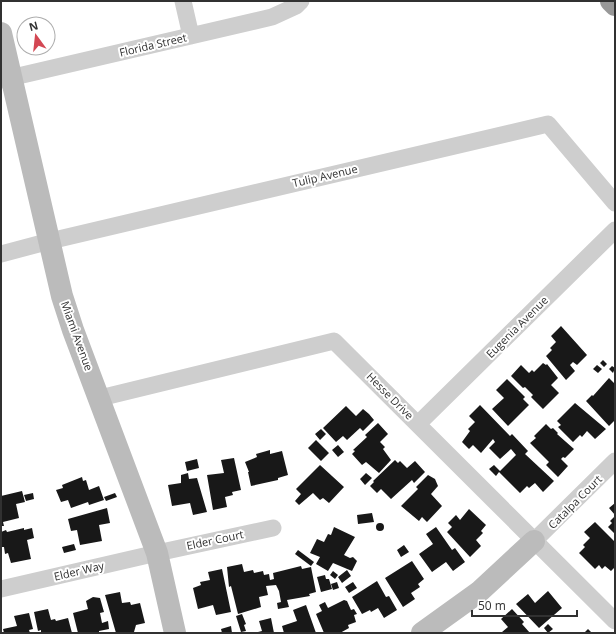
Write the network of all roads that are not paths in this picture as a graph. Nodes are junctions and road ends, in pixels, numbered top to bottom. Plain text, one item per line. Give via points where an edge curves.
1 (183, 1) edge
2 (301, 1) edge
3 (611, 1) edge
4 (615, 5) edge
5 (1, 33) edge
6 (191, 36) junction
7 (6, 79) edge
8 (615, 203) edge
9 (615, 230) edge
10 (50, 241) junction
11 (1, 254) edge
12 (100, 398) junction
13 (418, 424) junction
14 (615, 461) edge
15 (273, 528) dead end
16 (534, 541) junction
17 (157, 553) junction
18 (1, 590) edge
19 (615, 621) edge
20 (175, 633) edge
21 (422, 633) edge

1 - 6 street
2 - 6 street, Florida Street via 272,17
3 - 4 highway
5 - 7 street, Miami Avenue
6 - 7 street, Florida Street
7 - 10 street, Miami Avenue
8 - 10 street, Tulip Avenue via 548,124
9 - 13 street, Eugenia Avenue
10 - 11 street, Tulip Avenue
10 - 12 street, Miami Avenue via 62,296
12 - 13 street, Hesse Drive via 334,341
12 - 17 street, Miami Avenue
13 - 16 street, Hesse Drive
14 - 16 street, Catalpa Court
15 - 17 street, Elder Court
16 - 19 street, Hesse Drive
16 - 21 street via 479,592
17 - 18 street, Elder Way
17 - 20 street, Miami Avenue

